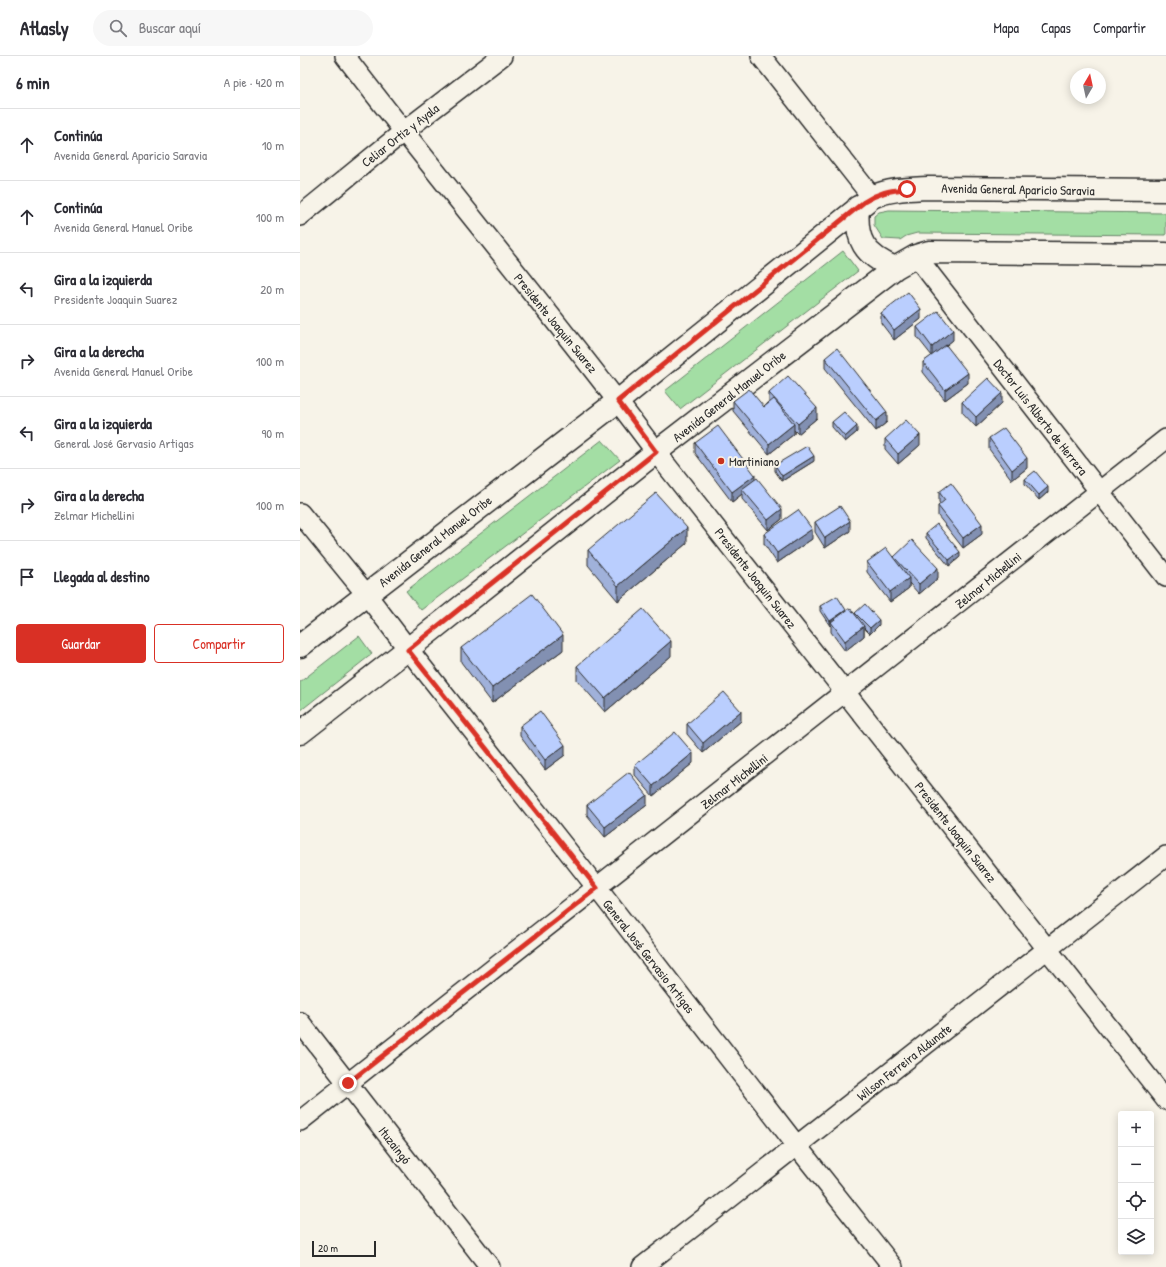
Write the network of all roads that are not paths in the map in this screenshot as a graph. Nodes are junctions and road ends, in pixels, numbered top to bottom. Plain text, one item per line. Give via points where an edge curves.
1 (345, 56) edge
2 (502, 56) edge
3 (761, 56) edge
4 (403, 132) junction
5 (1166, 190) edge
6 (865, 202) junction
7 (300, 216) edge
8 (1166, 254) edge
9 (916, 256) junction
10 (894, 268) junction
11 (618, 401) junction
12 (1166, 439) edge
13 (656, 452) junction
14 (1099, 491) junction
15 (300, 513) edge
16 (1166, 577) edge
17 (366, 594) junction
18 (300, 646) edge
19 (408, 650) junction
20 (846, 692) junction
21 (300, 733) edge
22 (1166, 856) edge
23 (597, 888) junction
24 (1048, 950) junction
25 (300, 1022) edge
26 (348, 1083) junction
27 (1166, 1100) edge
28 (300, 1121) edge
29 (797, 1146) junction
30 (490, 1267) edge
31 (642, 1267) edge
32 (893, 1267) edge

1 - 4 street, Presidente Joaquin Suarez
2 - 4 street, Celiar Ortiz y Ayala
3 - 6 street
4 - 7 street, Celiar Ortiz y Ayala
4 - 11 street, Presidente Joaquin Suarez
5 - 6 main road, Avenida General Aparicio Saravia via 928,188 882,192
6 - 10 main road via 856,223 860,238 868,252 880,262
6 - 11 main road, Avenida General Manuel Oribe
8 - 9 main road via 929,252
9 - 10 main road, Avenida General Manuel Oribe
9 - 14 street, Doctor Luis Alberto de Herrera
10 - 13 main road, Avenida General Manuel Oribe
11 - 13 street, Presidente Joaquin Suarez
11 - 17 main road, Avenida General Manuel Oribe
12 - 14 street, Zelmar Michellini
13 - 19 main road, Avenida General Manuel Oribe
13 - 20 street, Presidente Joaquin Suarez
14 - 16 street, Doctor Luis Alberto de Herrera
14 - 20 street, Zelmar Michellini
15 - 17 street, General José Gervasio Artigas
17 - 18 main road, Avenida General Manuel Oribe
17 - 19 street, General José Gervasio Artigas
19 - 21 main road, Avenida General Manuel Oribe
19 - 23 street, General José Gervasio Artigas
20 - 23 street, Zelmar Michellini
20 - 24 street, Presidente Joaquin Suarez
22 - 24 street, Wilson Ferreira Aldunate
23 - 26 street, Zelmar Michellini
23 - 29 street, General José Gervasio Artigas
24 - 27 street, Presidente Joaquin Suarez
24 - 29 street, Wilson Ferreira Aldunate
25 - 26 street, Ituzaingó
26 - 28 street, Zelmar Michellini
26 - 30 street, Ituzaingó
29 - 31 street, Wilson Ferreira Aldunate
29 - 32 street, General José Gervasio Artigas

